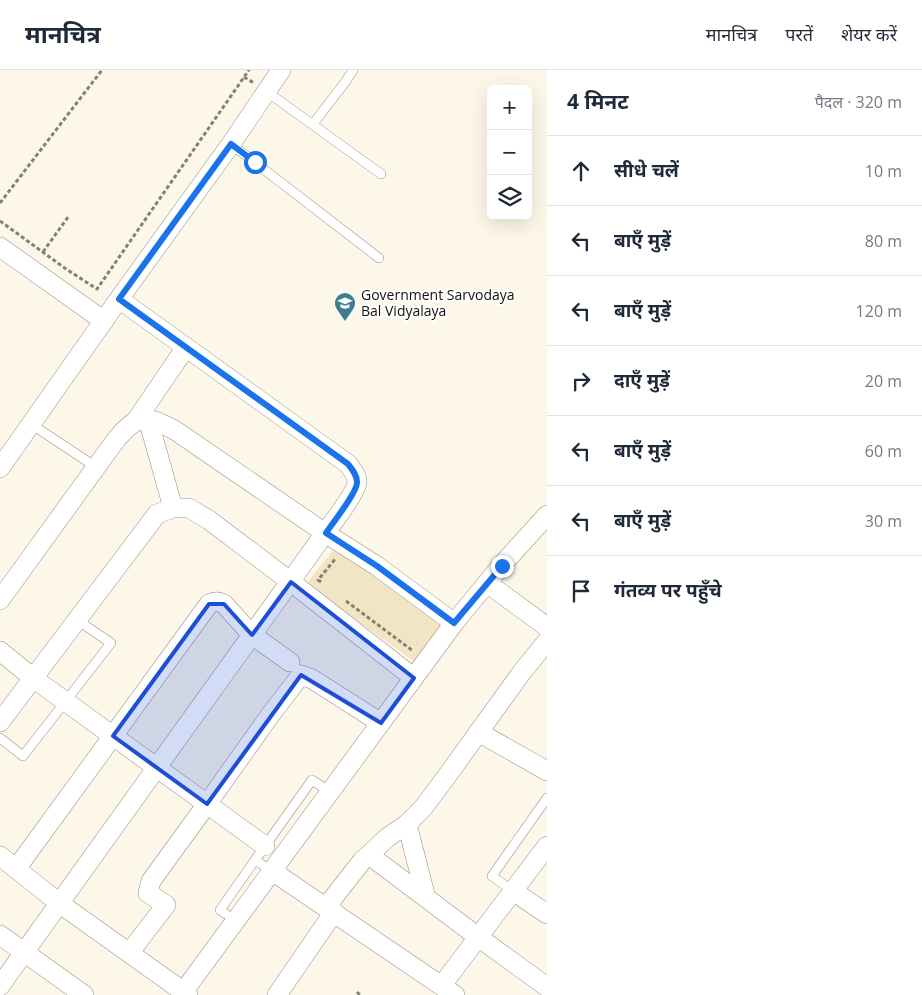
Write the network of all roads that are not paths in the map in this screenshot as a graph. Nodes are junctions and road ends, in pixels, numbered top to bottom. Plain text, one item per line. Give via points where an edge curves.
1 (281, 70) edge
2 (353, 70) edge
3 (266, 91) junction
4 (313, 124) junction
5 (231, 144) junction
6 (381, 174) dead end
7 (0, 247) edge
8 (379, 258) dead end
9 (119, 299) junction
10 (104, 321) junction
11 (186, 347) junction
12 (141, 420) junction
13 (31, 424) junction
14 (96, 467) junction
15 (0, 468) edge
16 (173, 508) junction
17 (547, 515) edge
18 (326, 533) junction
19 (291, 582) junction
20 (487, 583) junction
21 (0, 600) edge
22 (76, 620) junction
23 (454, 623) junction
24 (547, 627) edge
25 (252, 635) junction
26 (547, 641) edge
27 (0, 652) edge
28 (290, 662) dead end
29 (33, 678) junction
30 (414, 678) junction
31 (66, 702) junction
32 (0, 722) edge
33 (381, 723) junction
34 (478, 732) junction
35 (113, 736) junction
36 (0, 738) edge
37 (157, 768) junction
38 (547, 771) edge
39 (330, 792) junction
40 (547, 798) edge
41 (207, 804) junction
42 (407, 824) junction
43 (547, 846) edge
44 (260, 853) junction
45 (369, 854) junction
46 (0, 856) edge
47 (16, 869) junction
48 (272, 870) junction
49 (514, 891) junction
50 (426, 898) junction
51 (60, 903) junction
52 (330, 910) junction
53 (226, 914) dead end
54 (547, 914) edge
55 (0, 935) edge
56 (478, 937) junction
57 (24, 952) junction
58 (129, 953) junction
59 (0, 986) edge
60 (547, 987) edge
61 (448, 990) edge
62 (78, 993) edge
63 (184, 994) edge
64 (277, 995) edge

1 - 3 street
2 - 4 lane
3 - 4 lane
3 - 5 street
4 - 6 lane
5 - 8 lane
5 - 9 street
7 - 10 street
9 - 10 street
9 - 11 street
10 - 13 street
11 - 12 street
11 - 18 street via 348,464 355,473 358,483 354,492
12 - 14 street via 126,427
12 - 16 street
12 - 18 street via 152,419 176,431
13 - 14 lane
13 - 15 street
14 - 21 street
16 - 19 street via 189,508 209,520
16 - 22 street via 157,514
17 - 20 street
18 - 19 street
18 - 23 street
19 - 25 street
19 - 30 street
20 - 23 street
20 - 24 street
22 - 29 street
22 - 31 lane via 111,643
23 - 30 street
25 - 28 street
25 - 35 street via 224,604 209,604
25 - 37 street
26 - 34 street
27 - 29 street
29 - 31 street
29 - 32 street
30 - 33 street
31 - 35 street
31 - 36 lane via 23,756
33 - 39 street
33 - 41 street via 301,674
34 - 38 street
34 - 42 street via 423,808
35 - 37 street
35 - 47 street
37 - 41 street
37 - 51 street
39 - 44 lane via 312,780
39 - 48 street
40 - 49 lane via 492,876
41 - 44 street
41 - 58 street via 151,881 148,893 166,905
42 - 45 street
42 - 50 street
43 - 49 street
44 - 48 lane
44 - 53 lane via 220,910
45 - 50 street
45 - 52 street
46 - 47 street
47 - 51 street
48 - 52 street
48 - 63 street
49 - 54 street
49 - 56 street
50 - 56 street
51 - 57 street
51 - 58 street
52 - 61 street
52 - 64 street
55 - 57 street
56 - 60 street
56 - 61 street
57 - 59 street
57 - 62 street
58 - 63 street

